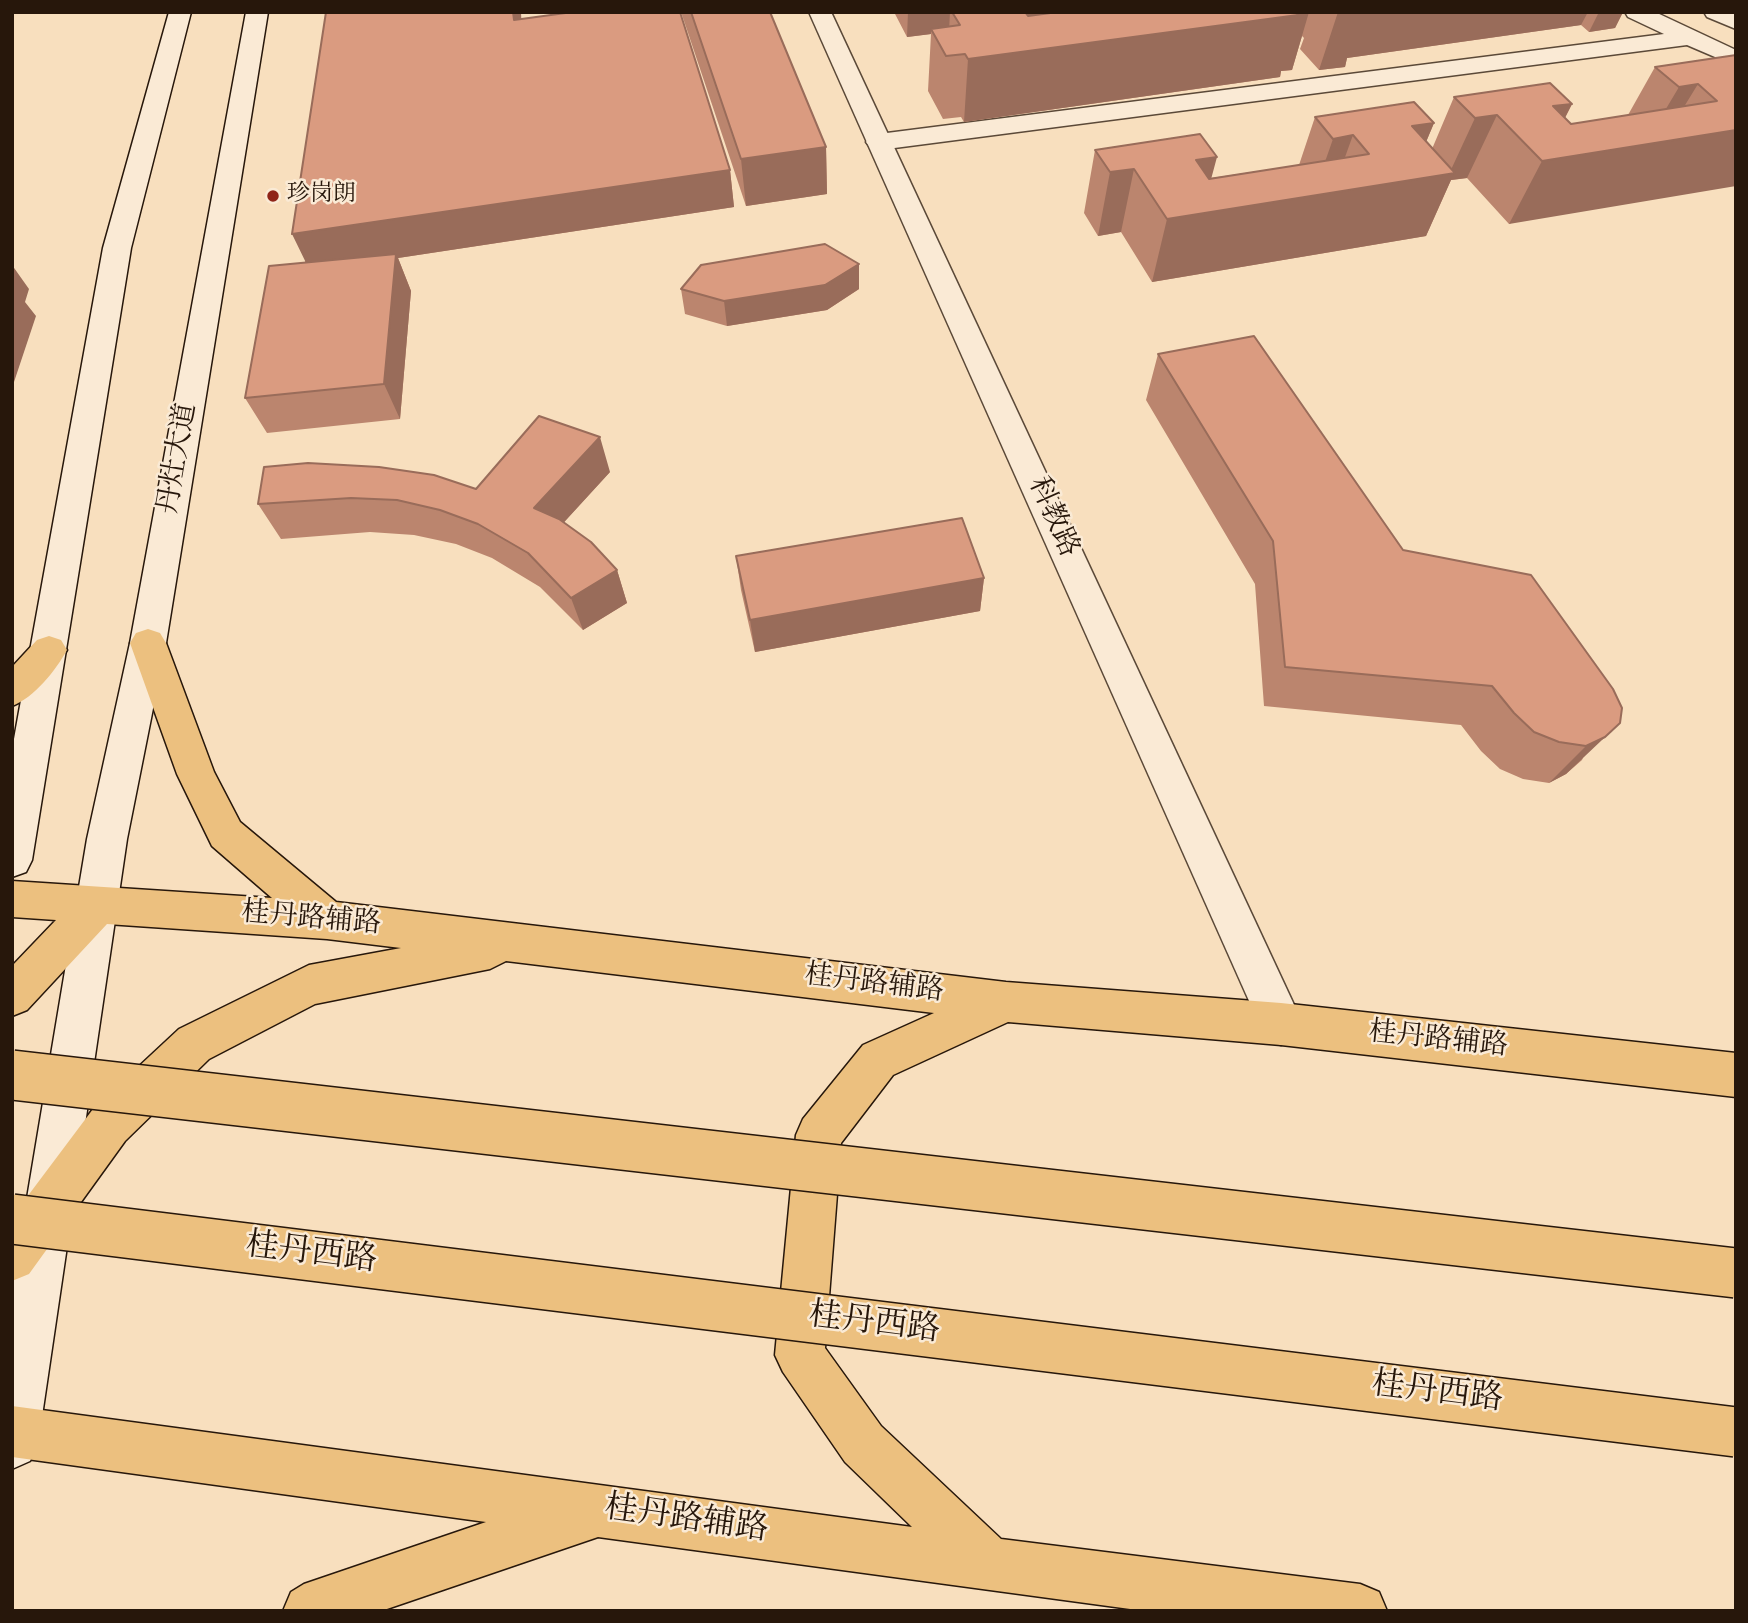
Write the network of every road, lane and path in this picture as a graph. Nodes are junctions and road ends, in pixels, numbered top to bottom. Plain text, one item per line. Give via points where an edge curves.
1 (180, 12) edge
2 (257, 12) edge
3 (820, 12) edge
4 (1636, 12) edge
5 (1715, 12) edge
6 (1736, 22) edge
7 (1692, 37) junction
8 (1736, 59) edge
9 (879, 142) junction
10 (148, 643) junction
11 (49, 650) junction
12 (12, 691) edge
13 (12, 860) edge
14 (12, 899) edge
15 (97, 906) junction
16 (327, 920) junction
17 (526, 944) junction
18 (12, 996) edge
19 (1006, 1002) junction
20 (1281, 1024) junction
21 (12, 1075) edge
22 (1736, 1075) edge
23 (31, 1213) edge
24 (12, 1257) edge
25 (1736, 1273) edge
26 (1736, 1432) edge
27 (13, 1435) edge
28 (601, 1510) junction
29 (989, 1564) junction
30 (310, 1611) edge
31 (1360, 1611) edge

1 - 11 main road via 117,248
2 - 10 main road, 丹灶大道
3 - 9 main road, 科教路
4 - 7 main road
5 - 6 main road
7 - 8 main road
7 - 9 main road
9 - 20 main road, 科教路
10 - 15 main road, 丹灶大道
10 - 16 main road via 196,774 226,834
11 - 12 main road
11 - 13 main road
14 - 15 main road, 桂丹路辅路
15 - 16 main road, 桂丹路辅路
15 - 18 main road
15 - 23 main road, 丹灶大道
16 - 17 main road, 桂丹路辅路
17 - 19 main road, 桂丹路辅路
17 - 23 main road via 309,985 194,1044 109,1125
19 - 20 main road, 桂丹路辅路
19 - 29 main road via 878,1060 819,1135 800,1354 863,1444
20 - 22 main road, 桂丹路辅路
21 - 25 main road, bridge
23 - 24 main road
23 - 26 main road, 桂丹西路, bridge
23 - 27 main road, 丹灶大道
27 - 28 main road, 桂丹路辅路
28 - 29 main road, 桂丹路辅路
28 - 30 main road
29 - 31 main road, 桂丹路辅路

